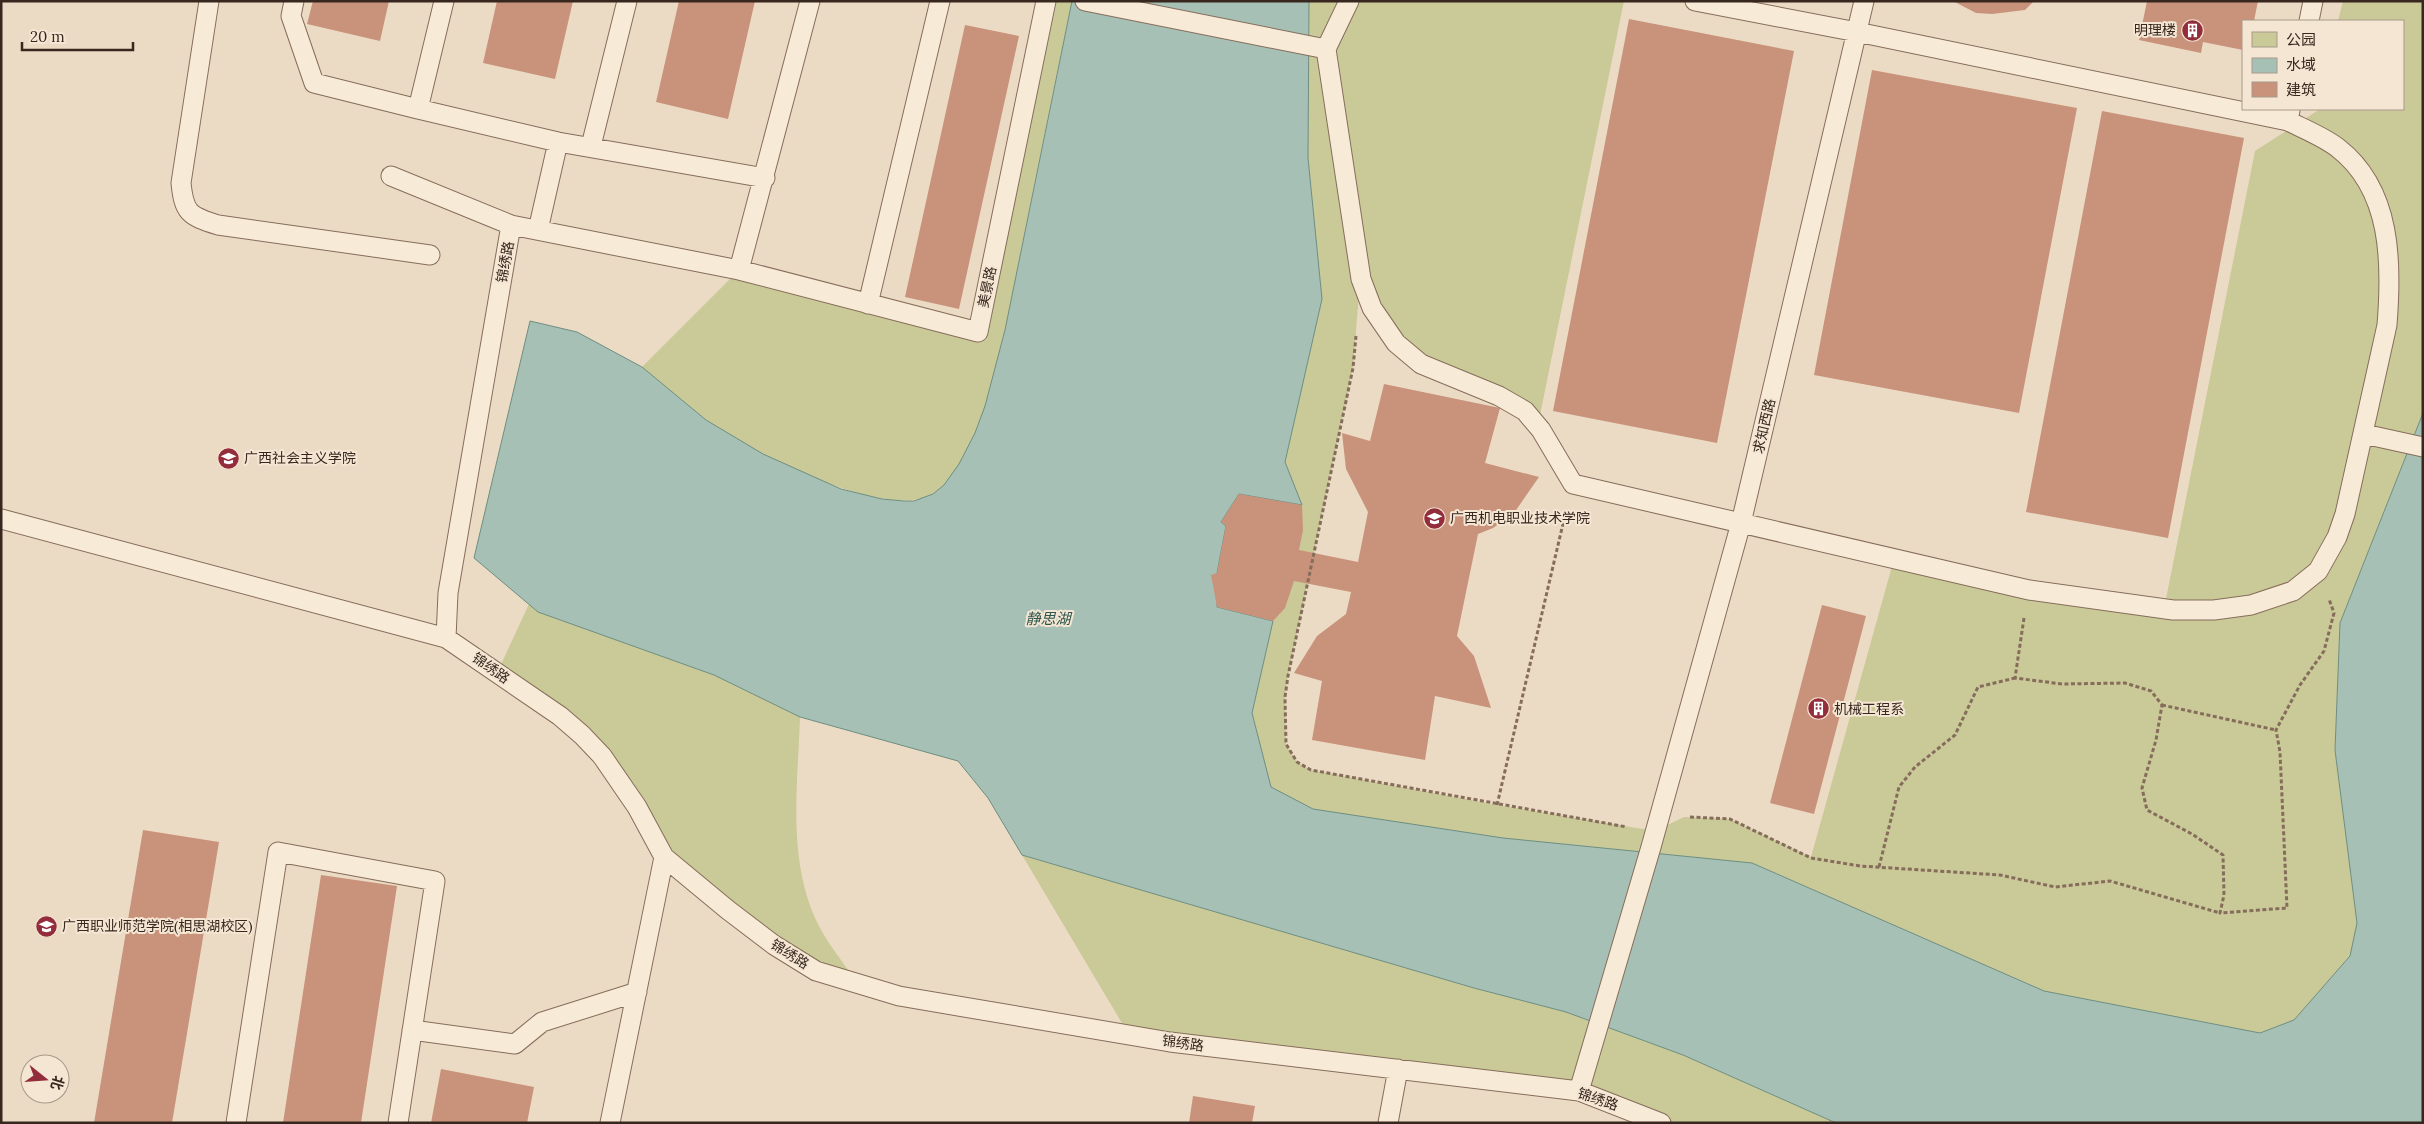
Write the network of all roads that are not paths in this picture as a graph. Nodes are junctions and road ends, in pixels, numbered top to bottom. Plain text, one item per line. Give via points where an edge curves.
1 (208, 1) edge
2 (294, 1) edge
3 (444, 1) edge
4 (627, 1) edge
5 (810, 1) edge
6 (940, 1) edge
7 (1046, 1) edge
8 (1085, 1) edge
9 (1349, 1) edge
10 (1695, 1) edge
11 (1864, 1) edge
12 (2313, 1) edge
13 (2309, 20) edge
14 (1857, 32) junction
15 (1326, 49) junction
16 (2242, 106) edge
17 (418, 109) junction
18 (2263, 110) edge
19 (2289, 115) edge
20 (558, 142) junction
21 (591, 146) junction
22 (391, 176) dead end
23 (765, 178) junction
24 (511, 225) junction
25 (538, 230) junction
26 (430, 255) dead end
27 (739, 270) junction
28 (868, 304) junction
29 (2364, 434) junction
30 (2423, 447) edge
31 (1, 519) edge
32 (1741, 523) junction
33 (446, 638) junction
34 (664, 857) junction
35 (637, 992) junction
36 (412, 1030) junction
37 (1398, 1069) junction
38 (1579, 1091) junction
39 (236, 1123) edge
40 (398, 1123) edge
41 (610, 1123) edge
42 (1388, 1123) edge
43 (1661, 1123) edge

1 - 26 lane via 182,183 183,204 203,220 218,225
2 - 17 lane via 291,16 314,83
3 - 17 lane
4 - 21 lane
5 - 23 lane
6 - 28 lane
7 - 28 lane, 美景路 via 978,332
8 - 15 lane
9 - 15 lane
10 - 14 lane
11 - 14 lane, 求知西路
12 - 13 lane
14 - 16 lane
14 - 32 lane, 求知西路
15 - 32 lane via 1360,279 1372,308 1396,343 1421,364 1499,396 1525,411 1542,430 1573,484
17 - 20 lane
18 - 19 lane
19 - 29 lane via 2338,148 2363,175 2378,203 2389,264 2387,325
20 - 21 lane
20 - 25 lane
21 - 23 lane
22 - 24 lane, 美景路
23 - 27 lane
24 - 25 lane, 美景路
24 - 33 lane, 锦绣路 via 448,593
25 - 27 lane, 美景路
27 - 28 lane, 美景路
29 - 30 lane
29 - 32 lane via 2337,537 2318,571 2293,591 2267,601 2214,610 2173,610 2029,590
31 - 33 lane
32 - 38 lane, 求知西路
33 - 34 lane, 锦绣路 via 560,716 582,735 602,756 637,807
34 - 35 lane
34 - 37 lane, 锦绣路 via 774,945 816,970 899,996 1170,1042
35 - 36 lane via 542,1022 516,1044
35 - 41 lane
36 - 39 lane via 435,881 278,852
36 - 40 lane
37 - 38 lane, 锦绣路
37 - 42 lane
38 - 43 lane, 锦绣路

